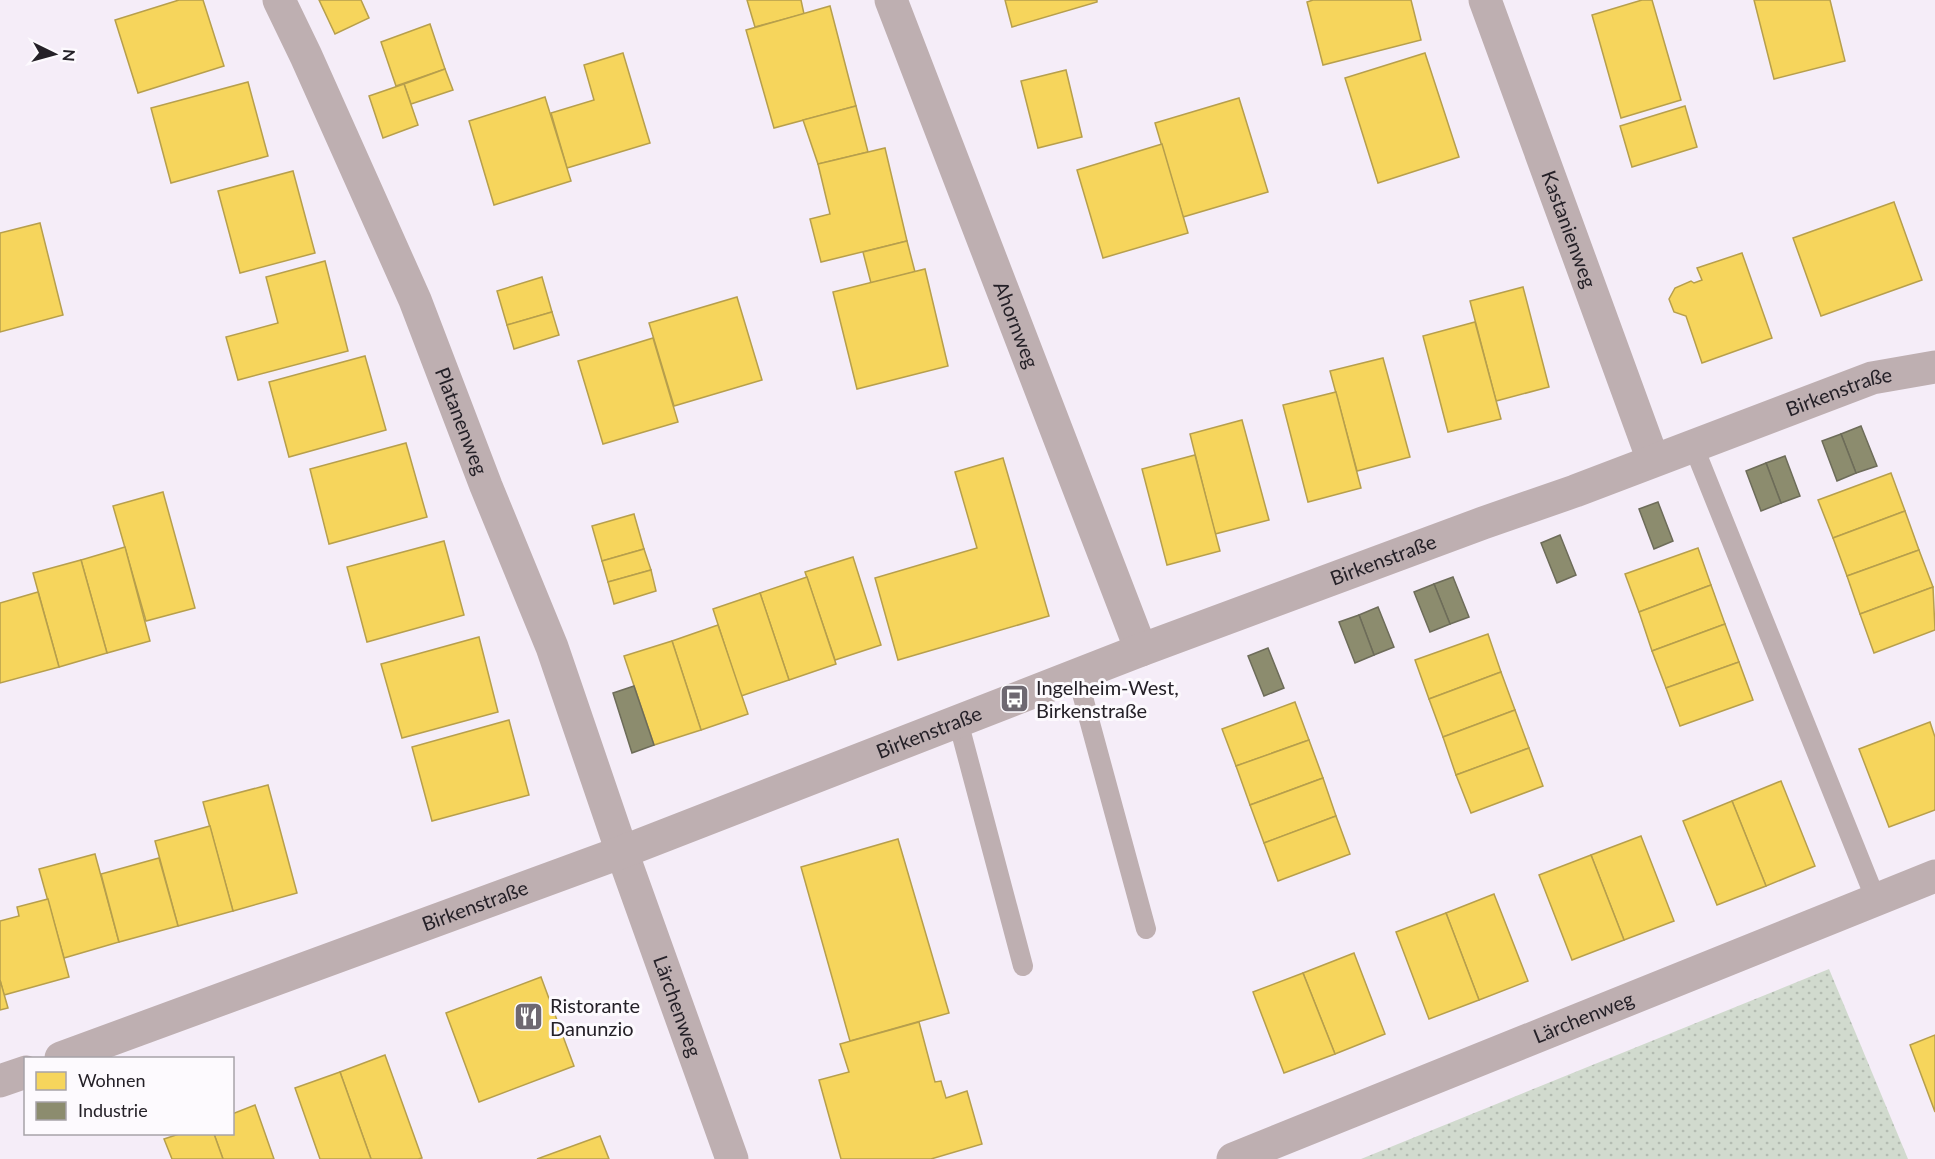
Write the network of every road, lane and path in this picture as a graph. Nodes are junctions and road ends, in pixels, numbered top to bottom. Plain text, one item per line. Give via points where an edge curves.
1 (279, 0) edge
2 (891, 0) edge
3 (1485, 0) edge
4 (1935, 367) edge
5 (1693, 445) junction
6 (1653, 460) junction
7 (1141, 650) junction
8 (1077, 675) junction
9 (958, 722) junction
10 (622, 852) junction
11 (1935, 876) edge
12 (1876, 900) junction
13 (1146, 929) dead end
14 (1023, 966) dead end
15 (66, 1057) edge
16 (24, 1073) edge
17 (0, 1081) edge
18 (732, 1159) edge
19 (1233, 1159) edge

1 - 10 street, Platanenweg via 415,300 552,647
2 - 7 street, Ahornweg
3 - 6 street, Kastanienweg
4 - 5 street, Birkenstraße via 1872,378
5 - 6 street, Birkenstraße
5 - 12 lane
6 - 7 street, Birkenstraße
7 - 8 street, Birkenstraße
8 - 9 street, Birkenstraße
8 - 13 lane
9 - 10 street, Birkenstraße
9 - 14 lane
10 - 15 street, Birkenstraße
10 - 18 street, Lärchenweg
11 - 12 street, Lärchenweg
12 - 19 street, Lärchenweg
16 - 17 street

